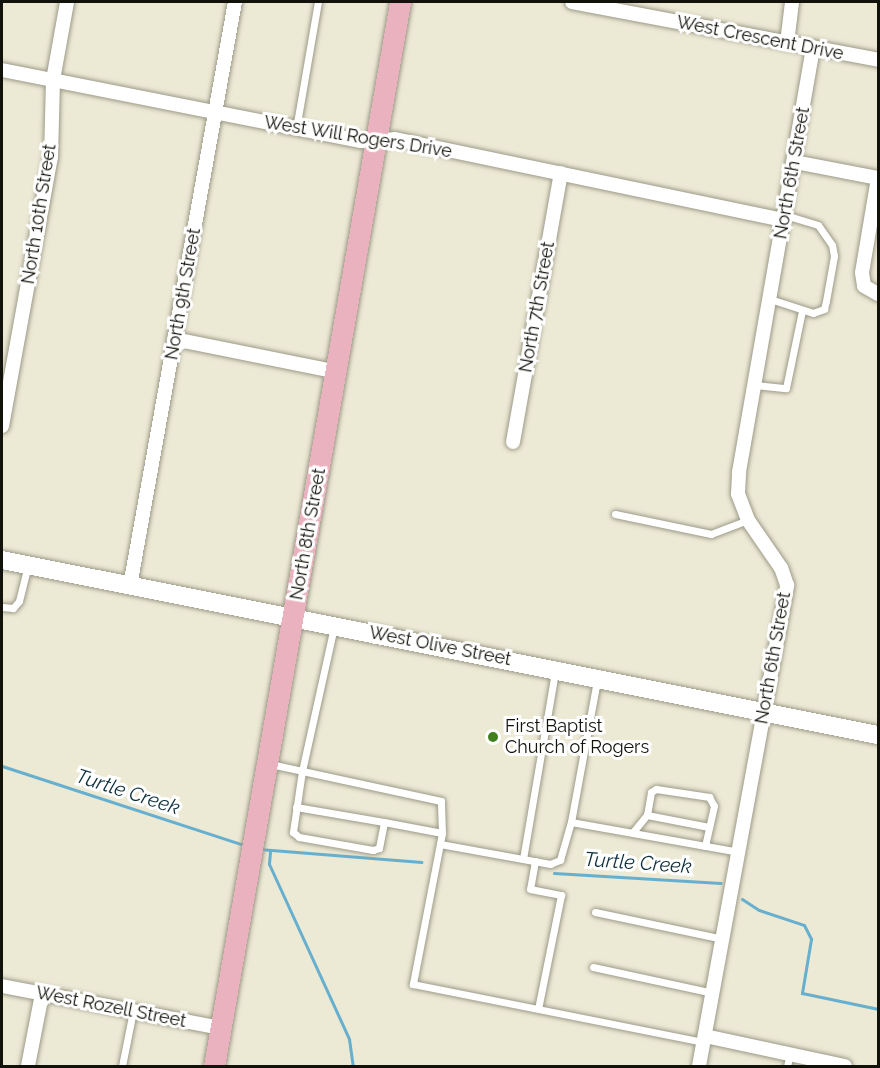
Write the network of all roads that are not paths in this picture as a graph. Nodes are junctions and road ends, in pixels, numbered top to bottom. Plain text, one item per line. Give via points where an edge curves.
1 (67, 2) edge
2 (235, 2) edge
3 (318, 2) edge
4 (400, 2) edge
5 (572, 2) edge
6 (792, 2) edge
7 (787, 43) junction
8 (813, 47) junction
9 (879, 60) edge
10 (2, 70) edge
11 (53, 80) junction
12 (215, 114) junction
13 (296, 129) junction
14 (377, 142) junction
15 (795, 162) junction
16 (561, 173) junction
17 (878, 178) edge
18 (785, 217) junction
19 (879, 294) edge
20 (770, 299) junction
21 (802, 311) junction
22 (174, 339) junction
23 (337, 372) junction
24 (755, 385) junction
25 (2, 426) edge
26 (513, 442) dead end
27 (615, 514) dead end
28 (748, 520) junction
29 (2, 560) edge
30 (28, 565) junction
31 (130, 586) junction
32 (2, 607) edge
33 (293, 617) junction
34 (335, 625) junction
35 (556, 670) junction
36 (597, 678) junction
37 (764, 711) junction
38 (879, 735) edge
39 (267, 764) junction
40 (302, 771) junction
41 (296, 807) junction
42 (647, 814) junction
43 (384, 822) junction
44 (571, 822) junction
45 (709, 827) junction
46 (633, 832) junction
47 (442, 833) junction
48 (440, 844) junction
49 (705, 846) junction
50 (739, 852) junction
51 (523, 860) junction
52 (535, 861) junction
53 (595, 912) dead end
54 (723, 939) junction
55 (593, 967) dead end
56 (2, 986) edge
57 (713, 993) junction
58 (42, 994) junction
59 (538, 1008) junction
60 (133, 1011) junction
61 (220, 1028) junction
62 (704, 1039) junction
63 (788, 1060) edge
64 (28, 1066) edge
65 (122, 1066) edge
66 (214, 1066) edge
67 (699, 1066) edge
68 (845, 1066) edge

1 - 11 street, North 10th Street
2 - 12 street, North 9th Street
3 - 13 lane
4 - 14 main road, North 8th Street
5 - 7 street, West Crescent Drive
6 - 7 street
7 - 8 street, West Crescent Drive
8 - 9 street, West Crescent Drive
8 - 15 street, North 6th Street
10 - 11 street, West Will Rogers Drive
11 - 12 street, West Will Rogers Drive
11 - 25 street, North 10th Street via 51,157
12 - 13 street, West Will Rogers Drive
12 - 22 street, North 9th Street
13 - 14 street, West Will Rogers Drive
14 - 16 street, West Will Rogers Drive via 395,139
14 - 23 main road, North 8th Street
15 - 17 street
15 - 18 street, North 6th Street
16 - 18 street, West Will Rogers Drive
16 - 26 street, North 7th Street
17 - 19 street via 862,273 864,286
18 - 20 street, North 6th Street
18 - 21 lane via 818,225 832,244 834,256 824,309
20 - 21 lane
20 - 24 street, North 6th Street
21 - 24 lane via 786,388
22 - 23 street
22 - 31 street, North 9th Street
23 - 33 main road, North 8th Street
24 - 28 street, North 6th Street via 739,472 738,494
27 - 28 lane via 711,534
28 - 37 street, North 6th Street via 781,568 787,585
29 - 30 main road, West Olive Street
30 - 31 main road, West Olive Street
30 - 32 lane via 19,601 13,608
31 - 33 main road, West Olive Street
33 - 34 main road, West Olive Street
33 - 39 main road, North 8th Street
34 - 35 main road, West Olive Street
34 - 40 lane
35 - 36 main road, West Olive Street
35 - 51 lane
36 - 37 main road, West Olive Street
36 - 44 lane
37 - 38 main road, West Olive Street
37 - 50 street, North 6th Street
39 - 40 lane
39 - 61 main road, North 8th Street
40 - 41 lane
40 - 47 lane via 441,801
41 - 43 lane
41 - 43 lane via 293,832 299,837 373,850 379,848
42 - 45 lane
42 - 45 lane via 651,792 656,789 709,797 714,806
42 - 46 lane
43 - 47 lane
44 - 46 lane
44 - 52 lane via 560,860 550,864
45 - 49 lane
46 - 49 lane
47 - 48 lane
48 - 51 lane
48 - 59 lane via 413,984
49 - 50 lane
50 - 54 street, North 6th Street
51 - 52 lane
52 - 59 lane via 530,889 561,895
53 - 54 lane
54 - 57 street, North 6th Street
55 - 57 lane
56 - 58 street, West Rozell Street
57 - 62 street, North 6th Street
58 - 60 street, West Rozell Street
58 - 64 street
59 - 62 lane
60 - 61 street, West Rozell Street
60 - 65 lane
61 - 66 main road, North 8th Street
62 - 63 street
62 - 67 street, North 6th Street
63 - 68 street

